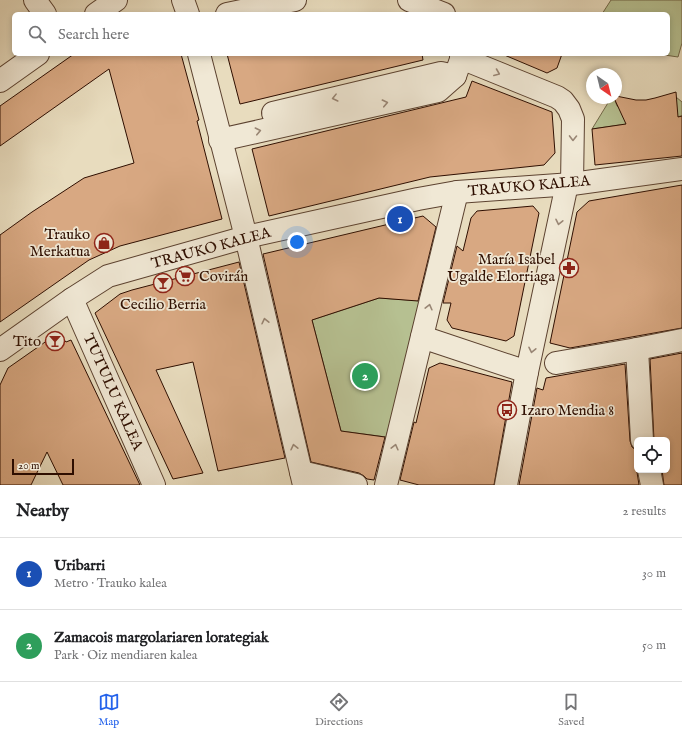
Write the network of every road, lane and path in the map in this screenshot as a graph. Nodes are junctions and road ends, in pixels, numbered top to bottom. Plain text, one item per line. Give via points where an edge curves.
1 (35, 0) edge
2 (116, 0) edge
3 (183, 0) edge
4 (296, 0) edge
5 (409, 0) edge
6 (44, 12) edge
7 (99, 12) edge
8 (187, 12) edge
9 (237, 12) edge
10 (439, 12) edge
11 (35, 56) edge
12 (200, 56) edge
13 (460, 63) edge
14 (0, 81) edge
15 (219, 133) junction
16 (682, 169) edge
17 (570, 184) junction
18 (457, 192) junction
19 (246, 238) junction
20 (72, 299) junction
21 (422, 337) junction
22 (682, 340) edge
23 (0, 350) edge
24 (637, 350) junction
25 (556, 364) dead end
26 (528, 372) junction
27 (642, 437) edge
28 (650, 473) edge
29 (302, 478) edge
30 (154, 485) edge
31 (356, 485) edge
32 (386, 485) edge
33 (506, 485) edge
34 (652, 485) edge

1 - 6 street
2 - 7 street
3 - 8 street
4 - 9 street
5 - 10 street
11 - 14 street
12 - 15 street
13 - 15 street via 441,73
13 -> 17 street via 563,101 573,120
15 - 19 street
16 - 17 street, TRAUKO KALEA
17 - 18 street, TRAUKO KALEA
17 -> 26 street
18 - 19 street, TRAUKO KALEA
21 -> 18 street
19 - 20 street, TRAUKO KALEA via 108,276
29 -> 19 street
20 - 23 street, TRAUKO KALEA
20 - 30 street, TUTULU KALEA
21 - 26 street
32 -> 21 street
22 - 24 street
24 - 25 street
24 - 27 street
26 - 33 street
28 - 34 street
29 - 31 street

